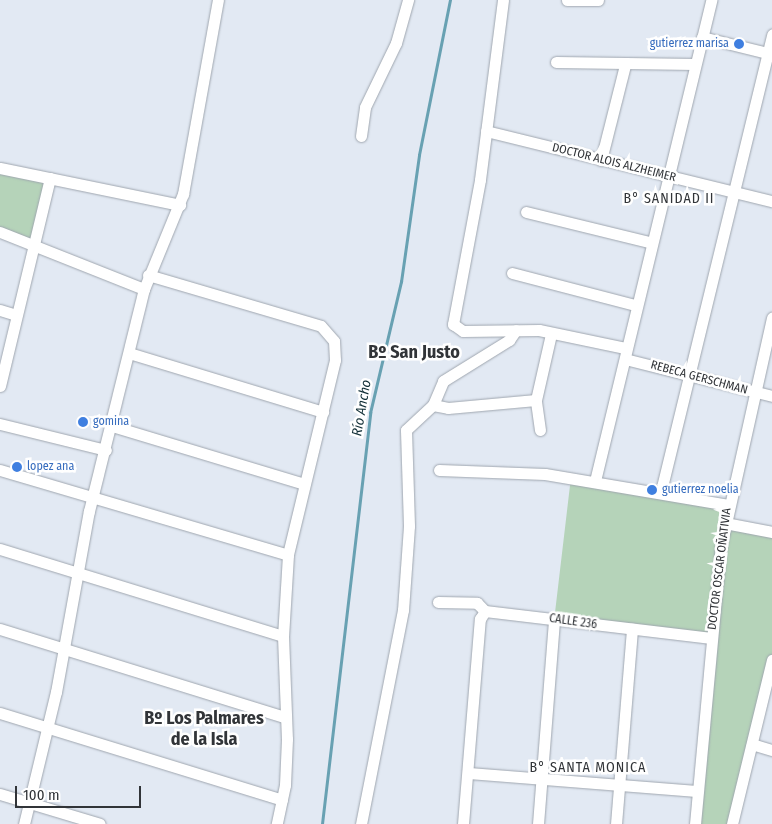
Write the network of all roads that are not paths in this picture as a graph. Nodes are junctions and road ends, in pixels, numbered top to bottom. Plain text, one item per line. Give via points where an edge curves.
1 (218, 0) edge
2 (408, 0) edge
3 (503, 0) edge
4 (567, 0) edge
5 (598, 0) edge
6 (711, 0) edge
7 (772, 34) edge
8 (702, 37) junction
9 (770, 54) edge
10 (556, 62) dead end
11 (625, 64) junction
12 (695, 64) junction
13 (486, 131) junction
14 (361, 136) dead end
15 (601, 160) junction
16 (0, 168) edge
17 (667, 176) junction
18 (50, 178) junction
19 (732, 192) junction
20 (772, 201) edge
21 (180, 205) junction
22 (526, 212) dead end
23 (0, 232) edge
24 (649, 242) junction
25 (34, 243) junction
26 (512, 273) dead end
27 (148, 275) junction
28 (144, 289) junction
29 (635, 305) junction
30 (0, 310) edge
31 (16, 315) junction
32 (772, 318) edge
33 (516, 330) junction
34 (551, 334) junction
35 (129, 352) junction
36 (625, 353) junction
37 (689, 375) junction
38 (0, 386) edge
39 (754, 392) junction
40 (772, 396) edge
41 (536, 400) junction
42 (433, 405) junction
43 (323, 412) junction
44 (0, 424) edge
45 (112, 426) junction
46 (540, 430) dead end
47 (106, 450) junction
48 (0, 470) edge
49 (439, 470) dead end
50 (595, 481) junction
51 (304, 484) junction
52 (661, 490) junction
53 (92, 499) junction
54 (728, 505) junction
55 (725, 523) junction
56 (772, 532) edge
57 (0, 549) edge
58 (288, 556) junction
59 (77, 573) junction
60 (438, 602) dead end
61 (485, 611) junction
62 (554, 621) junction
63 (0, 629) edge
64 (632, 629) junction
65 (283, 636) junction
66 (711, 638) junction
67 (65, 648) junction
68 (772, 660) edge
69 (0, 713) edge
70 (285, 717) junction
71 (49, 728) junction
72 (752, 744) junction
73 (772, 750) edge
74 (468, 772) junction
75 (542, 780) junction
76 (620, 785) junction
77 (697, 792) junction
78 (0, 794) edge
79 (282, 800) junction
80 (31, 803) junction
81 (24, 824) edge
82 (100, 824) edge
83 (276, 824) edge
84 (361, 824) edge
85 (463, 824) edge
86 (538, 824) edge
87 (616, 824) edge
88 (694, 824) edge
89 (732, 824) edge

1 - 21 street
2 - 14 street via 396,43 365,107
3 - 13 street
4 - 5 street
6 - 8 street
7 - 9 street
8 - 9 street
8 - 12 street
9 - 19 street
10 - 11 street
11 - 12 street
11 - 15 street
12 - 17 street
13 - 15 street, DOCTOR ALOIS ALZHEIMER
13 - 33 street, REBECA GERSCHMAN via 453,324 468,332
15 - 17 street, DOCTOR ALOIS ALZHEIMER
16 - 18 street
17 - 19 street, DOCTOR ALOIS ALZHEIMER
17 - 24 street
18 - 21 street
18 - 25 street
19 - 20 street, DOCTOR ALOIS ALZHEIMER
19 - 37 street
21 - 27 street
22 - 24 street
23 - 25 street
24 - 29 street
25 - 28 street
25 - 31 street
26 - 29 street
27 - 28 street
27 - 43 street via 327,329 335,354
28 - 35 street
29 - 36 street
30 - 31 street
31 - 38 street
32 - 39 street, DOCTOR OSCAR OÑATIVIA
33 - 34 street, REBECA GERSCHMAN
33 - 42 street via 509,340 443,381
34 - 36 street, REBECA GERSCHMAN
34 - 41 street
35 - 43 street
35 - 45 street
36 - 37 street, REBECA GERSCHMAN
36 - 50 street
37 - 39 street, REBECA GERSCHMAN
37 - 52 street
39 - 40 street, REBECA GERSCHMAN
39 - 54 street, DOCTOR OSCAR OÑATIVIA
41 - 42 street via 448,408
41 - 46 street
42 - 84 street via 406,430 410,526 403,610
43 - 51 street
44 - 47 street
45 - 47 street
45 - 51 street
47 - 53 street
48 - 53 street
49 - 50 street via 545,474
50 - 52 street
51 - 58 street
52 - 54 street
53 - 58 street
53 - 59 street
54 - 55 street, DOCTOR OSCAR OÑATIVIA
55 - 56 street
55 - 66 street, DOCTOR OSCAR OÑATIVIA
57 - 59 street
58 - 65 street
59 - 65 street
59 - 67 street
60 - 61 street, CALLE 236 via 477,603
61 - 62 street, CALLE 236
61 - 74 street via 480,619
62 - 64 street, CALLE 236
62 - 75 street
63 - 67 street
64 - 66 street, CALLE 236
64 - 76 street
65 - 70 street
66 - 77 street, DOCTOR OSCAR OÑATIVIA
67 - 70 street
67 - 71 street
68 - 72 street
69 - 71 street
70 - 79 street
71 - 79 street
71 - 80 street
72 - 73 street
72 - 89 street
74 - 75 street
74 - 85 street
75 - 76 street
75 - 86 street
76 - 77 street
76 - 87 street
77 - 88 street, DOCTOR OSCAR OÑATIVIA
78 - 80 street
79 - 83 street
80 - 81 street
80 - 82 street

